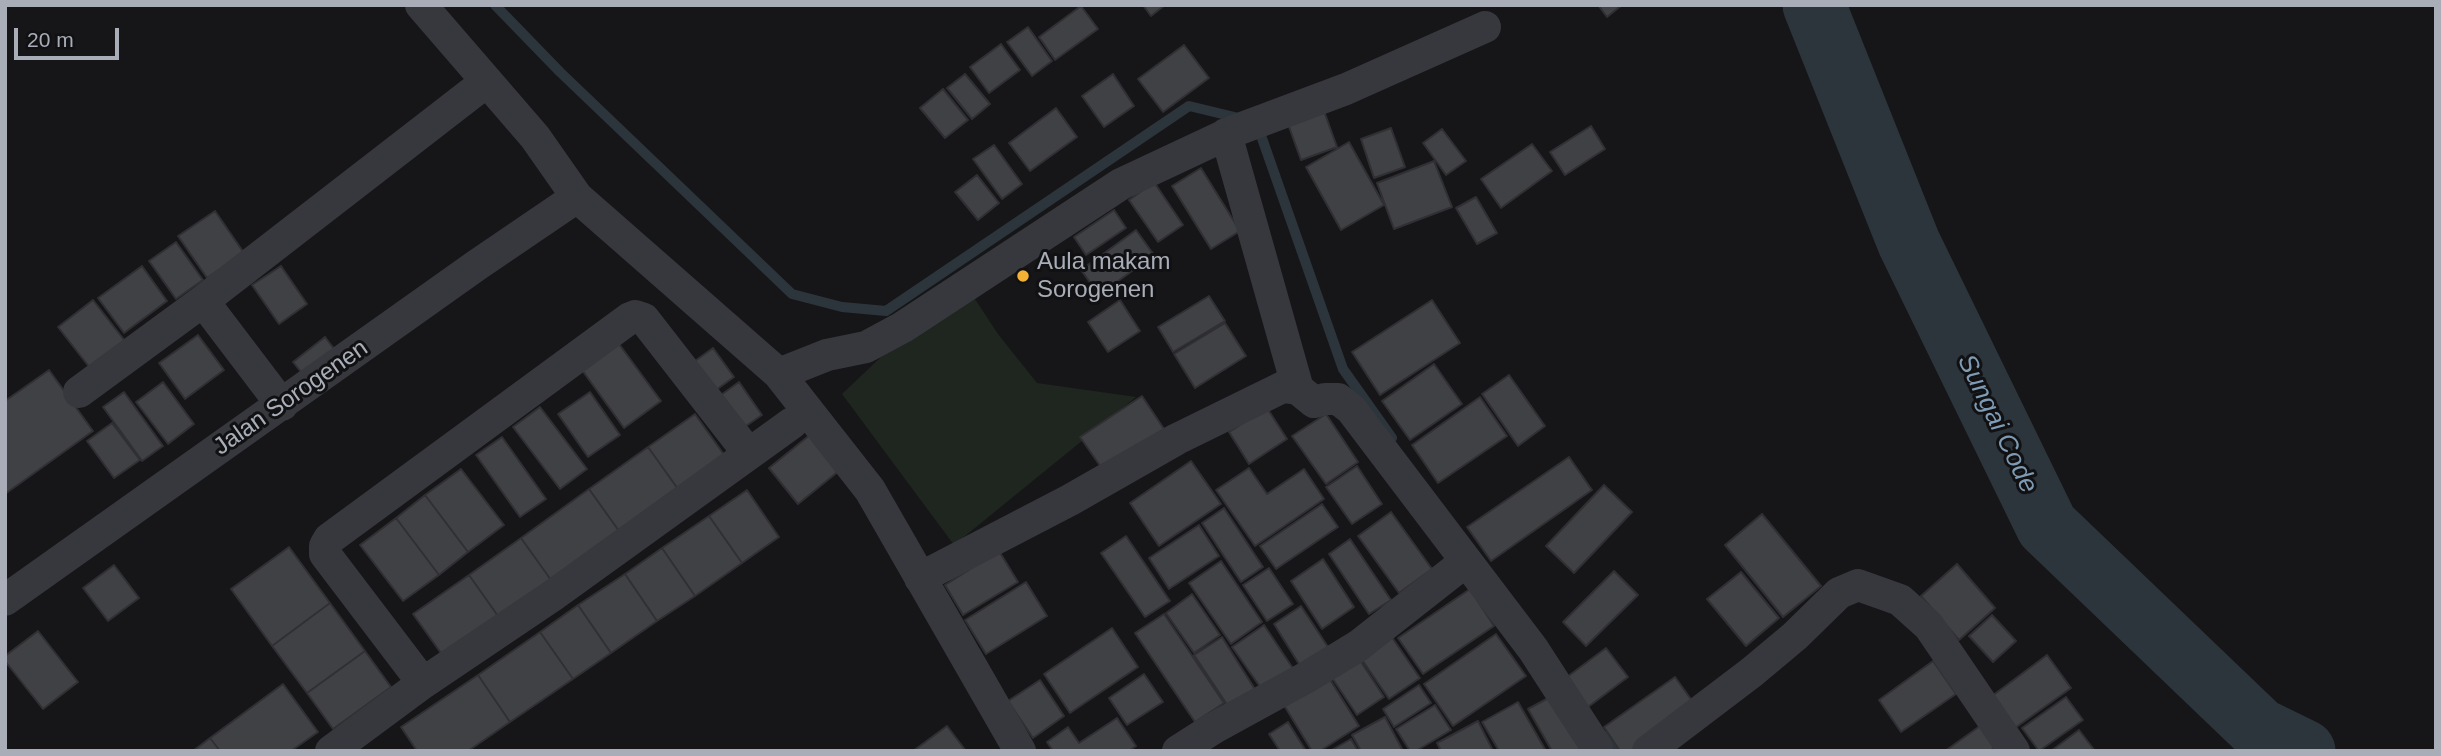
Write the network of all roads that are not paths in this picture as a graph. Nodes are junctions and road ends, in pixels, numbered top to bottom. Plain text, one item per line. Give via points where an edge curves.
1 (421, 5) edge
2 (1485, 27) dead end
3 (486, 82) junction
4 (1239, 129) junction
5 (577, 197) junction
6 (203, 301) junction
7 (779, 374) junction
8 (1298, 389) junction
9 (79, 392) dead end
10 (282, 405) junction
11 (792, 423) dead end
12 (749, 454) junction
13 (1465, 562) junction
14 (920, 578) junction
15 (5, 600) edge
16 (423, 683) junction
17 (1220, 739) edge
18 (1010, 747) edge
19 (331, 751) edge
20 (1178, 751) edge
21 (1596, 751) edge
22 (1648, 751) edge
23 (2014, 751) edge

1 - 3 street
2 - 4 street via 1346,89
3 - 5 street via 535,137
3 - 6 street
4 - 7 street via 1121,184 891,334 866,347 827,355
4 - 8 street
5 - 7 street
5 - 10 street, Jalan Sorogenen
6 - 9 street
6 - 10 street
7 - 14 street via 870,490
8 - 13 street via 1314,402 1338,399 1351,409
8 - 14 street via 1283,387 1177,439
10 - 15 street, Jalan Sorogenen
11 - 12 street
12 - 16 street
12 - 16 street via 644,319 630,318 325,545 325,554
13 - 17 street via 1358,646
13 - 21 street via 1533,649
14 - 18 street
16 - 19 street
17 - 20 street
22 - 23 street via 1774,654 1839,593 1858,585 1900,600 1929,626

